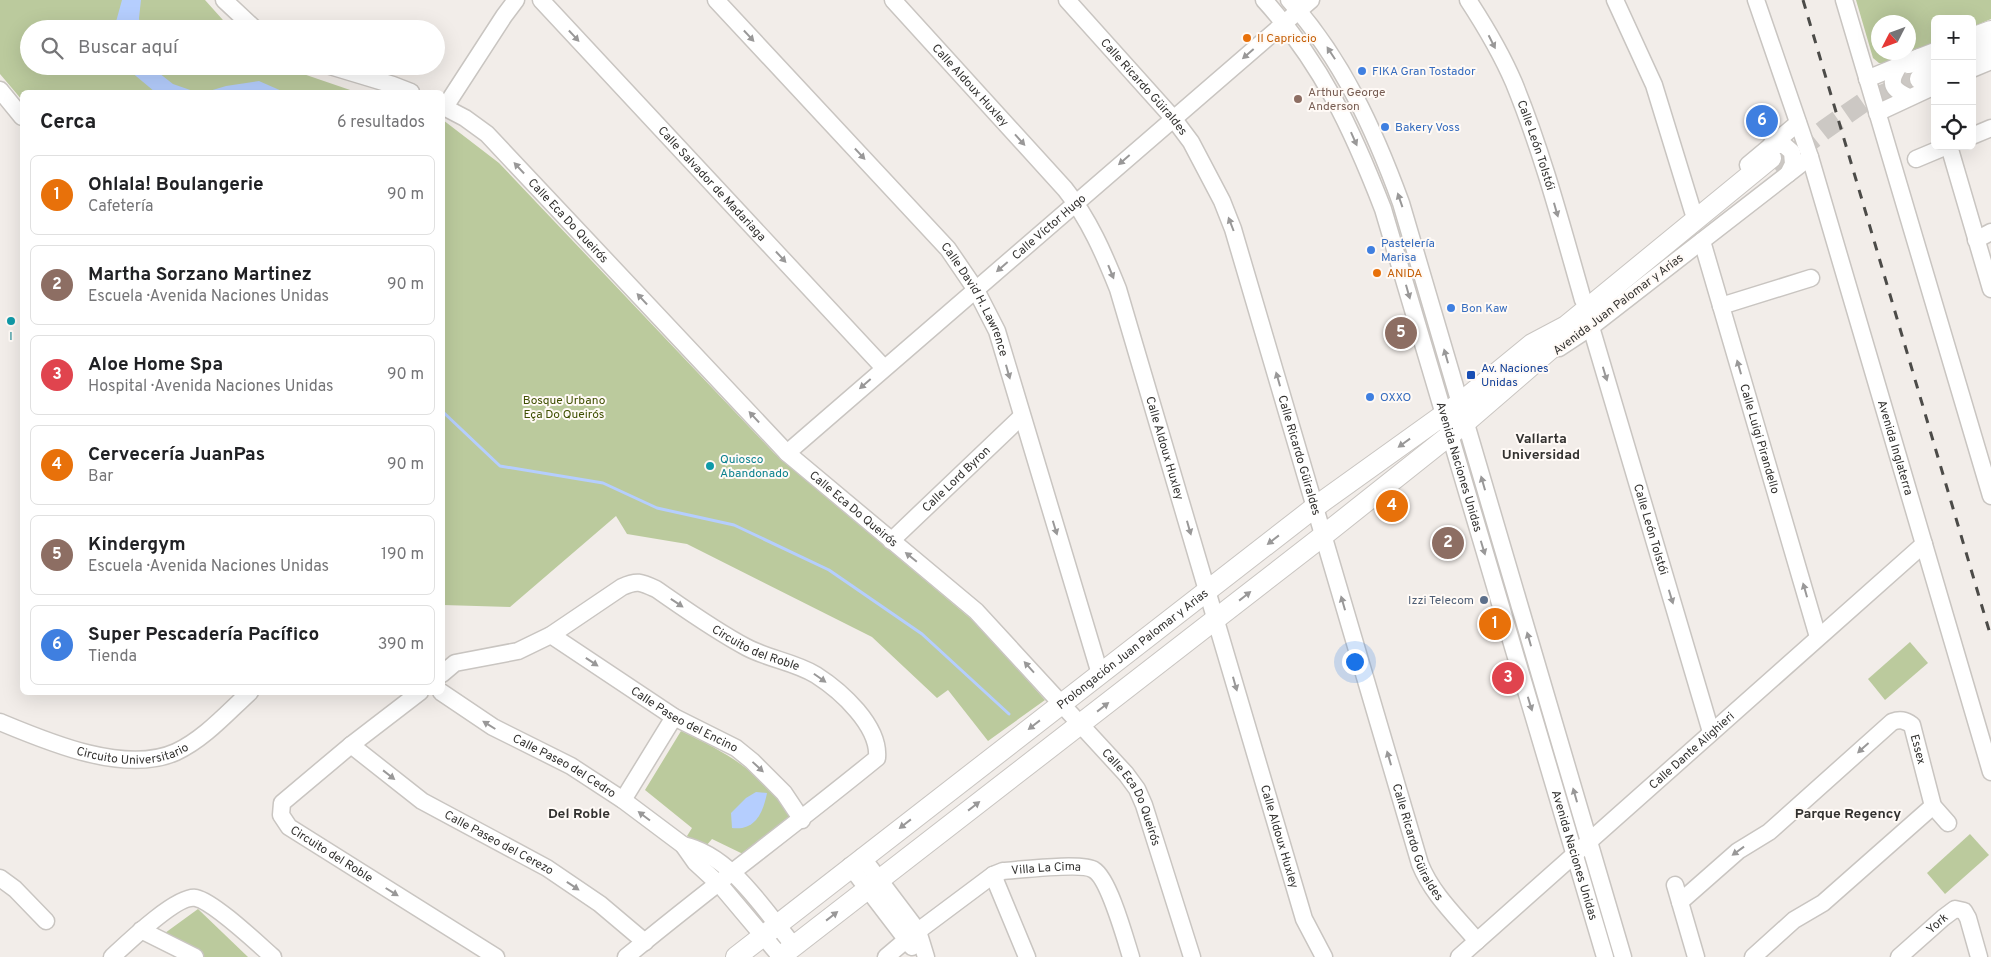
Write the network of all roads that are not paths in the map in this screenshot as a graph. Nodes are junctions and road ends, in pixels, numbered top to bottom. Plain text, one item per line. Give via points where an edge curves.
1 (224, 0) edge
2 (516, 0) edge
3 (541, 0) edge
4 (716, 0) edge
5 (893, 0) edge
6 (1067, 0) edge
7 (1264, 0) edge
8 (1468, 0) edge
9 (1615, 0) edge
10 (1756, 0) edge
11 (1844, 0) edge
12 (1300, 3) edge
13 (245, 20) edge
14 (1284, 22) junction
15 (1991, 29) edge
16 (1976, 35) edge
17 (1991, 50) edge
18 (1976, 56) edge
19 (1931, 57) edge
20 (1991, 61) edge
21 (1976, 67) edge
22 (1919, 73) edge
23 (360, 75) edge
24 (1867, 80) junction
25 (0, 90) edge
26 (406, 90) edge
27 (1909, 97) junction
28 (445, 104) edge
29 (445, 107) edge
30 (1877, 113) junction
31 (20, 115) edge
32 (1173, 118) junction
33 (1798, 124) junction
34 (1991, 128) edge
35 (1976, 134) edge
36 (1938, 150) edge
37 (1949, 150) edge
38 (1810, 157) junction
39 (1916, 159) dead end
40 (1776, 161) junction
41 (1075, 202) junction
42 (1693, 212) junction
43 (1991, 232) edge
44 (1976, 240) junction
45 (1702, 241) junction
46 (1811, 278) dead end
47 (1991, 289) edge
48 (976, 290) junction
49 (1583, 300) junction
50 (1721, 306) junction
51 (1591, 327) junction
52 (1532, 344) junction
53 (1532, 367) junction
54 (884, 368) junction
55 (1460, 403) junction
56 (1444, 414) junction
57 (1021, 417) junction
58 (1457, 429) junction
59 (787, 453) junction
60 (1991, 496) edge
61 (1315, 507) junction
62 (1324, 535) junction
63 (891, 540) junction
64 (1924, 544) junction
65 (1207, 591) junction
66 (1216, 619) junction
67 (551, 635) junction
68 (1818, 637) junction
69 (445, 671) edge
70 (1100, 674) junction
71 (247, 695) edge
72 (416, 695) edge
73 (445, 695) edge
74 (1062, 704) junction
75 (674, 717) junction
76 (0, 722) edge
77 (1080, 724) junction
78 (1712, 732) junction
79 (351, 745) junction
80 (1991, 772) edge
81 (623, 800) junction
82 (1933, 806) junction
83 (802, 820) junction
84 (1948, 823) dead end
85 (1589, 842) junction
86 (683, 845) junction
87 (1574, 854) junction
88 (856, 862) junction
89 (733, 872) junction
90 (993, 875) junction
91 (0, 878) edge
92 (719, 884) junction
93 (873, 884) junction
94 (1675, 885) dead end
95 (1680, 902) junction
96 (46, 921) dead end
97 (141, 930) junction
98 (769, 930) junction
99 (912, 935) junction
100 (1477, 940) junction
101 (644, 942) junction
102 (785, 953) edge
103 (112, 957) edge
104 (195, 957) edge
105 (273, 957) edge
106 (496, 957) edge
107 (626, 957) edge
108 (736, 957) edge
109 (886, 957) edge
110 (919, 957) edge
111 (926, 957) edge
112 (1027, 957) edge
113 (1131, 957) edge
114 (1192, 957) edge
115 (1324, 957) edge
116 (1459, 957) edge
117 (1605, 957) edge
118 (1623, 957) edge
119 (1696, 957) edge
120 (1753, 957) edge
121 (1899, 957) edge
122 (1980, 957) edge

1 - 13 street
2 - 28 street
3 -> 54 street, Calle Salvador de Madariaga
4 -> 48 street, Calle David H. Lawrence via 948,249
5 -> 41 street, Calle Aldoux Huxley
6 - 32 street, Calle Ricardo Güiraldes
7 - 14 street, Avenida Naciones Unidas
8 -> 49 street, Calle León Tolstói via 1513,82 1539,149
9 - 42 street via 1654,86
10 - 33 street, Avenida Inglaterra
11 - 24 street
12 - 14 street, Calle Víctor Hugo
55 -> 12 street, Avenida Naciones Unidas via 1385,158 1359,103
14 -> 32 street, Calle Víctor Hugo
14 -> 56 street, Avenida Naciones Unidas via 1334,97 1370,174
15 - 16 main road
17 - 18 main road
19 - 22 main road
20 - 21 street
22 - 24 street
22 - 27 street
22 - 27 street via 1892,76 1899,93
23 - 26 street
24 - 30 street
25 - 31 street
27 - 30 street
59 -> 29 street, Calle Eca Do Queirós via 487,134
30 - 60 street
32 -> 41 street, Calle Víctor Hugo
61 -> 32 street, Calle Ricardo Güiraldes via 1233,229 1206,169
33 - 38 street, Avenida Inglaterra
33 - 40 street, Avenida Juan Palomar y Arias
34 - 35 street
36 - 39 street
37 - 44 street
38 - 40 street, Avenida Juan Palomar y Arias
38 - 64 street, Avenida Inglaterra
40 - 42 street, Avenida Juan Palomar y Arias
40 - 45 street, Avenida Juan Palomar y Arias
40 - 52 main road, Avenida Juan Palomar y Arias via 1566,326
40 - 53 main road, Avenida Juan Palomar y Arias
41 -> 48 street, Calle Víctor Hugo
41 -> 65 street, Calle Aldoux Huxley via 1106,258 1118,289
42 - 49 street, Avenida Juan Palomar y Arias
43 - 44 street
44 - 47 street
45 - 50 street, Calle Luigi Pirandello
45 - 51 street, Avenida Juan Palomar y Arias
46 - 50 street
48 - 54 street, Calle Víctor Hugo
48 -> 57 street, Calle David H. Lawrence via 997,331
49 - 52 street, Avenida Juan Palomar y Arias
68 -> 50 street, Calle Luigi Pirandello
51 - 53 street, Avenida Juan Palomar y Arias
51 -> 78 street, Calle León Tolstói
52 - 55 main road, Prolongación Juan Palomar y Arias
53 - 58 main road
54 -> 59 street, Calle Víctor Hugo
55 - 56 main road, Prolongación Juan Palomar y Arias
55 - 58 street, Avenida Naciones Unidas
56 - 58 street, Avenida Naciones Unidas
56 -> 61 main road, Prolongación Juan Palomar y Arias
57 - 63 street, Calle Lord Byron
57 -> 70 street, Calle David H. Lawrence
58 - 62 main road
85 -> 58 street, Avenida Naciones Unidas
58 -> 87 street, Avenida Naciones Unidas
59 - 63 street, Calle Eca Do Queirós
61 - 62 street, Calle Ricardo Güiraldes
61 -> 65 main road, Prolongación Juan Palomar y Arias
66 -> 62 main road
100 -> 62 street, Calle Ricardo Güiraldes via 1441,900 1420,864
74 -> 63 street, Calle Eca Do Queirós via 982,616
64 - 68 street, Calle Dante Alighieri
64 - 80 street, Avenida Inglaterra
65 - 66 street, Calle Aldoux Huxley
65 - 70 main road, Prolongación Juan Palomar y Arias
77 -> 66 main road
66 -> 115 street, Calle Aldoux Huxley via 1304,919
67 - 69 street, Circuito del Roble via 518,651 455,663
67 -> 75 street, Calle Paseo del Encino
67 -> 83 street, Circuito del Roble via 634,581 656,588 748,648 816,675 857,711 878,748 877,758
68 - 78 street, Calle Dante Alighieri
70 - 74 main road, Prolongación Juan Palomar y Arias
71 - 76 street, Circuito Universitario via 200,737 175,752 153,758 129,760 95,755
72 - 79 street, Circuito del Roble
81 -> 73 street, Calle Paseo del Cedro via 571,766 493,728
74 - 77 street, Calle Eca Do Queirós
74 -> 88 main road, Prolongación Juan Palomar y Arias
75 - 81 street
75 -> 83 street, Calle Paseo del Encino via 747,756 784,793
93 -> 77 main road
77 - 114 street, Calle Eca Do Queirós via 1126,774 1141,796
78 - 85 street, Calle Dante Alighieri
79 -> 101 street, Calle Paseo del Cerezo via 422,801 547,868 600,904
79 -> 106 street, Circuito del Roble via 282,803 276,817
86 -> 81 street, Calle Paseo del Cedro
82 - 84 street
82 -> 95 street, Essex via 1912,725 1901,720 1892,722 1769,832 1738,850
82 - 120 street via 1823,903 1794,920
83 - 89 street, Circuito del Roble
85 - 87 street, Calle Dante Alighieri
85 - 118 street, Avenida Naciones Unidas
86 - 89 street, Calle Paseo del Cedro via 696,848
86 - 92 street, Calle Paseo del Cedro via 695,862
87 - 100 street, Calle Dante Alighieri
87 - 117 street, Avenida Naciones Unidas
88 - 93 street
88 - 98 main road, Prolongación Juan Palomar y Arias
89 - 92 street, Circuito del Roble
89 - 98 street
90 - 99 street, Villa La Cima
90 - 112 street, Villa La Cima
90 - 113 street, Villa La Cima via 1003,871 1094,869 1107,888
91 - 96 street
92 - 98 street
92 - 101 street, Circuito del Roble
93 - 99 street
102 -> 93 main road
94 - 95 street
95 - 119 street
97 - 103 street
97 - 104 street
97 - 105 street via 182,901 194,897 208,902
98 - 102 street
98 - 108 main road, Prolongación Juan Palomar y Arias
99 - 109 street, Villa La Cima
99 - 110 street
99 - 111 street
100 - 116 street, Calle Dante Alighieri
101 - 107 street, Circuito del Roble
121 - 122 street, York via 1955,909 1964,912 1968,918

